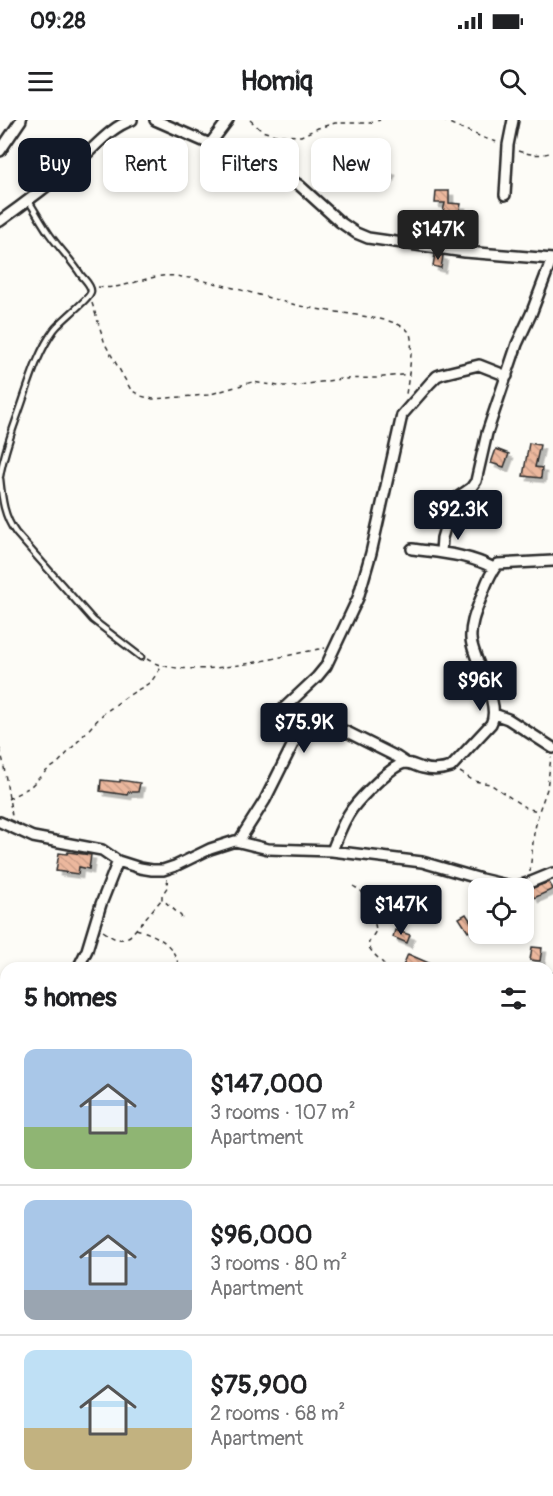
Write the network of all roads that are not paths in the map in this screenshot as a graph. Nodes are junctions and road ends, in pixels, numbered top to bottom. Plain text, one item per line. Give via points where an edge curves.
1 (21, 120) edge
2 (132, 120) edge
3 (155, 120) edge
4 (228, 120) edge
5 (513, 120) edge
6 (214, 138) edge
7 (200, 140) edge
8 (0, 151) edge
9 (299, 185) edge
10 (505, 195) dead end
11 (28, 201) junction
12 (0, 220) edge
13 (553, 259) edge
14 (507, 376) junction
15 (0, 477) edge
16 (412, 549) dead end
17 (441, 552) junction
18 (553, 561) edge
19 (495, 568) junction
20 (141, 657) road end
21 (494, 714) junction
22 (296, 740) junction
23 (551, 747) edge
24 (406, 763) junction
25 (0, 822) edge
26 (239, 842) junction
27 (332, 851) junction
28 (118, 861) junction
29 (553, 873) edge
30 (81, 962) edge

1 - 8 street
2 - 11 street via 109,133
3 - 7 street
4 - 6 street
5 - 10 street
9 - 13 street via 340,222 368,238
11 - 12 street
11 - 15 lane via 91,291 53,330 45,346 12,430
13 - 14 street
14 - 17 street via 487,433 476,481 452,504
14 - 22 street via 479,365 442,374 402,415 358,598 326,666 283,709 282,716
15 - 20 lane via 4,509 16,533 93,620
16 - 17 street
17 - 19 street via 482,561
18 - 19 street via 505,563
19 - 21 street via 474,616 471,636
21 - 23 street
21 - 24 street via 491,724 451,767 433,770
22 - 24 street via 322,727 337,729
22 - 26 street
24 - 27 street via 388,773 352,809
25 - 28 street via 33,837 102,850
26 - 27 street via 268,849
26 - 28 street via 210,849 163,870
27 - 29 street via 422,862 504,885 515,886
28 - 30 street

